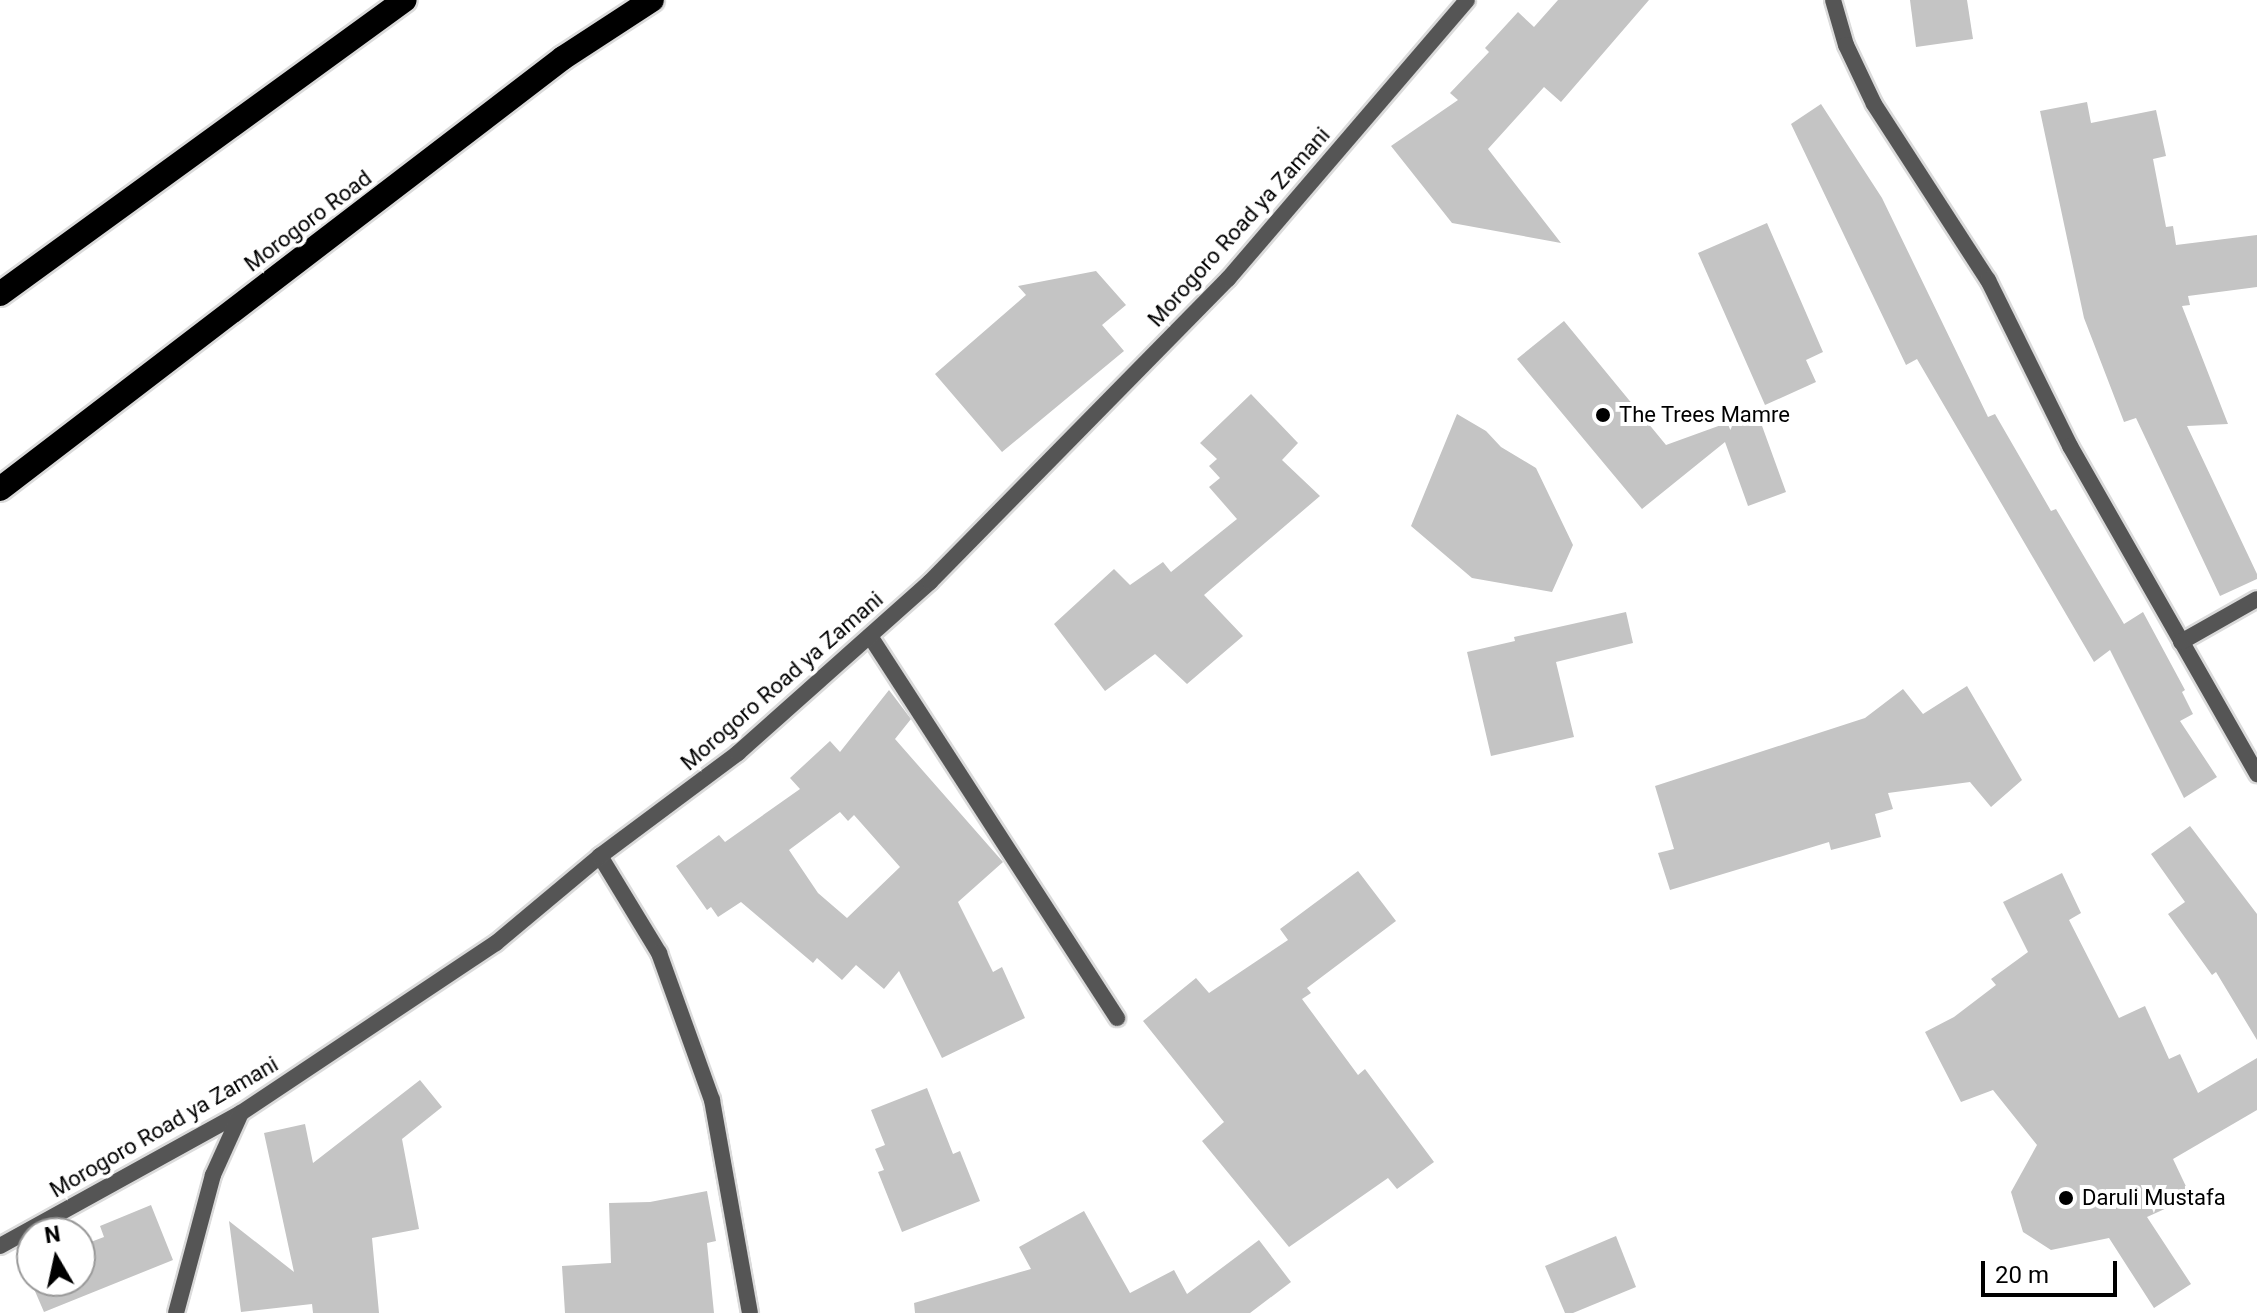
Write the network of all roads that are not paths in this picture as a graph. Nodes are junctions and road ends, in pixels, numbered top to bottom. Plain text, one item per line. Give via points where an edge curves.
1 (404, 0) edge
2 (652, 0) edge
3 (1467, 0) edge
4 (1833, 0) edge
5 (0, 294) edge
6 (0, 489) edge
7 (2257, 599) edge
8 (870, 636) junction
9 (2181, 642) junction
10 (2257, 774) edge
11 (600, 856) junction
12 (1117, 1018) dead end
13 (241, 1113) junction
14 (0, 1246) edge
15 (176, 1313) edge
16 (750, 1313) edge

1 - 5 highway
2 - 6 highway, Morogoro Road via 563,58
3 - 8 street, Morogoro Road ya Zamani via 1228,279 930,582
4 - 9 street via 1846,45 1874,104 1988,280 2070,446
7 - 9 street
8 - 11 street, Morogoro Road ya Zamani via 738,753
8 - 12 street
9 - 10 street
11 - 13 street, Morogoro Road ya Zamani via 496,943
11 - 16 street via 659,953 712,1100
13 - 14 street, Morogoro Road ya Zamani
13 - 15 street via 213,1175

